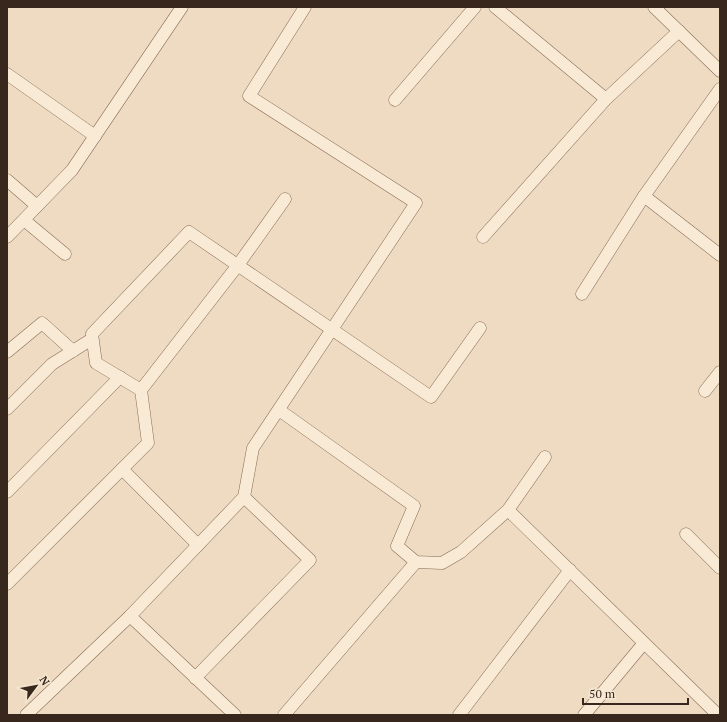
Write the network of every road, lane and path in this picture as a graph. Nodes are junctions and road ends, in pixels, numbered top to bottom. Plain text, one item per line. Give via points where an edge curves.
1 (182, 7) edge
2 (305, 7) edge
3 (476, 7) edge
4 (495, 7) edge
5 (654, 7) edge
6 (678, 31) junction
7 (720, 71) edge
8 (7, 74) edge
9 (720, 89) edge
10 (606, 99) junction
11 (396, 100) dead end
12 (95, 136) junction
13 (7, 180) edge
14 (644, 196) junction
15 (285, 199) dead end
16 (37, 206) junction
17 (24, 220) junction
18 (7, 237) edge
19 (483, 237) dead end
20 (65, 254) dead end
21 (720, 255) edge
22 (238, 265) junction
23 (582, 294) dead end
24 (480, 328) dead end
25 (332, 330) junction
26 (92, 339) junction
27 (73, 351) junction
28 (7, 352) edge
29 (720, 372) edge
30 (120, 378) junction
31 (141, 390) junction
32 (705, 391) dead end
33 (7, 409) edge
34 (279, 410) junction
35 (545, 457) dead end
36 (122, 469) junction
37 (7, 492) edge
38 (244, 497) junction
39 (508, 510) junction
40 (686, 534) dead end
41 (198, 545) junction
42 (416, 562) junction
43 (720, 568) edge
44 (570, 570) junction
45 (8, 581) edge
46 (130, 616) junction
47 (644, 643) junction
48 (195, 678) junction
49 (590, 713) edge
50 (26, 715) edge
51 (235, 715) edge
52 (284, 715) edge
53 (459, 715) edge
54 (718, 715) edge

1 - 12 street
2 - 25 street via 249,96 416,203
3 - 11 street
4 - 10 street
5 - 6 street
6 - 7 street
6 - 10 street
8 - 12 street
9 - 14 street
10 - 19 street
12 - 16 street via 72,170
13 - 16 street
14 - 21 street
14 - 23 street
15 - 22 street
16 - 17 street
17 - 18 street
17 - 20 street
22 - 25 street
22 - 26 street via 189,232 92,334
22 - 31 street
24 - 25 street via 431,397
25 - 34 street
26 - 27 street
26 - 30 street via 96,363
27 - 28 street via 42,323
27 - 33 street via 52,364
29 - 32 street
30 - 31 street
30 - 37 street
31 - 36 street via 148,443
34 - 38 street via 253,448
34 - 42 street via 414,506 397,546
35 - 39 street
36 - 41 street
36 - 45 street
38 - 41 street
38 - 48 street via 310,560
39 - 42 street via 461,552 442,563
39 - 44 street
40 - 43 street
41 - 46 street
42 - 52 street
44 - 47 street
44 - 53 street
46 - 48 street
46 - 50 street
47 - 49 street
47 - 54 street
48 - 51 street

